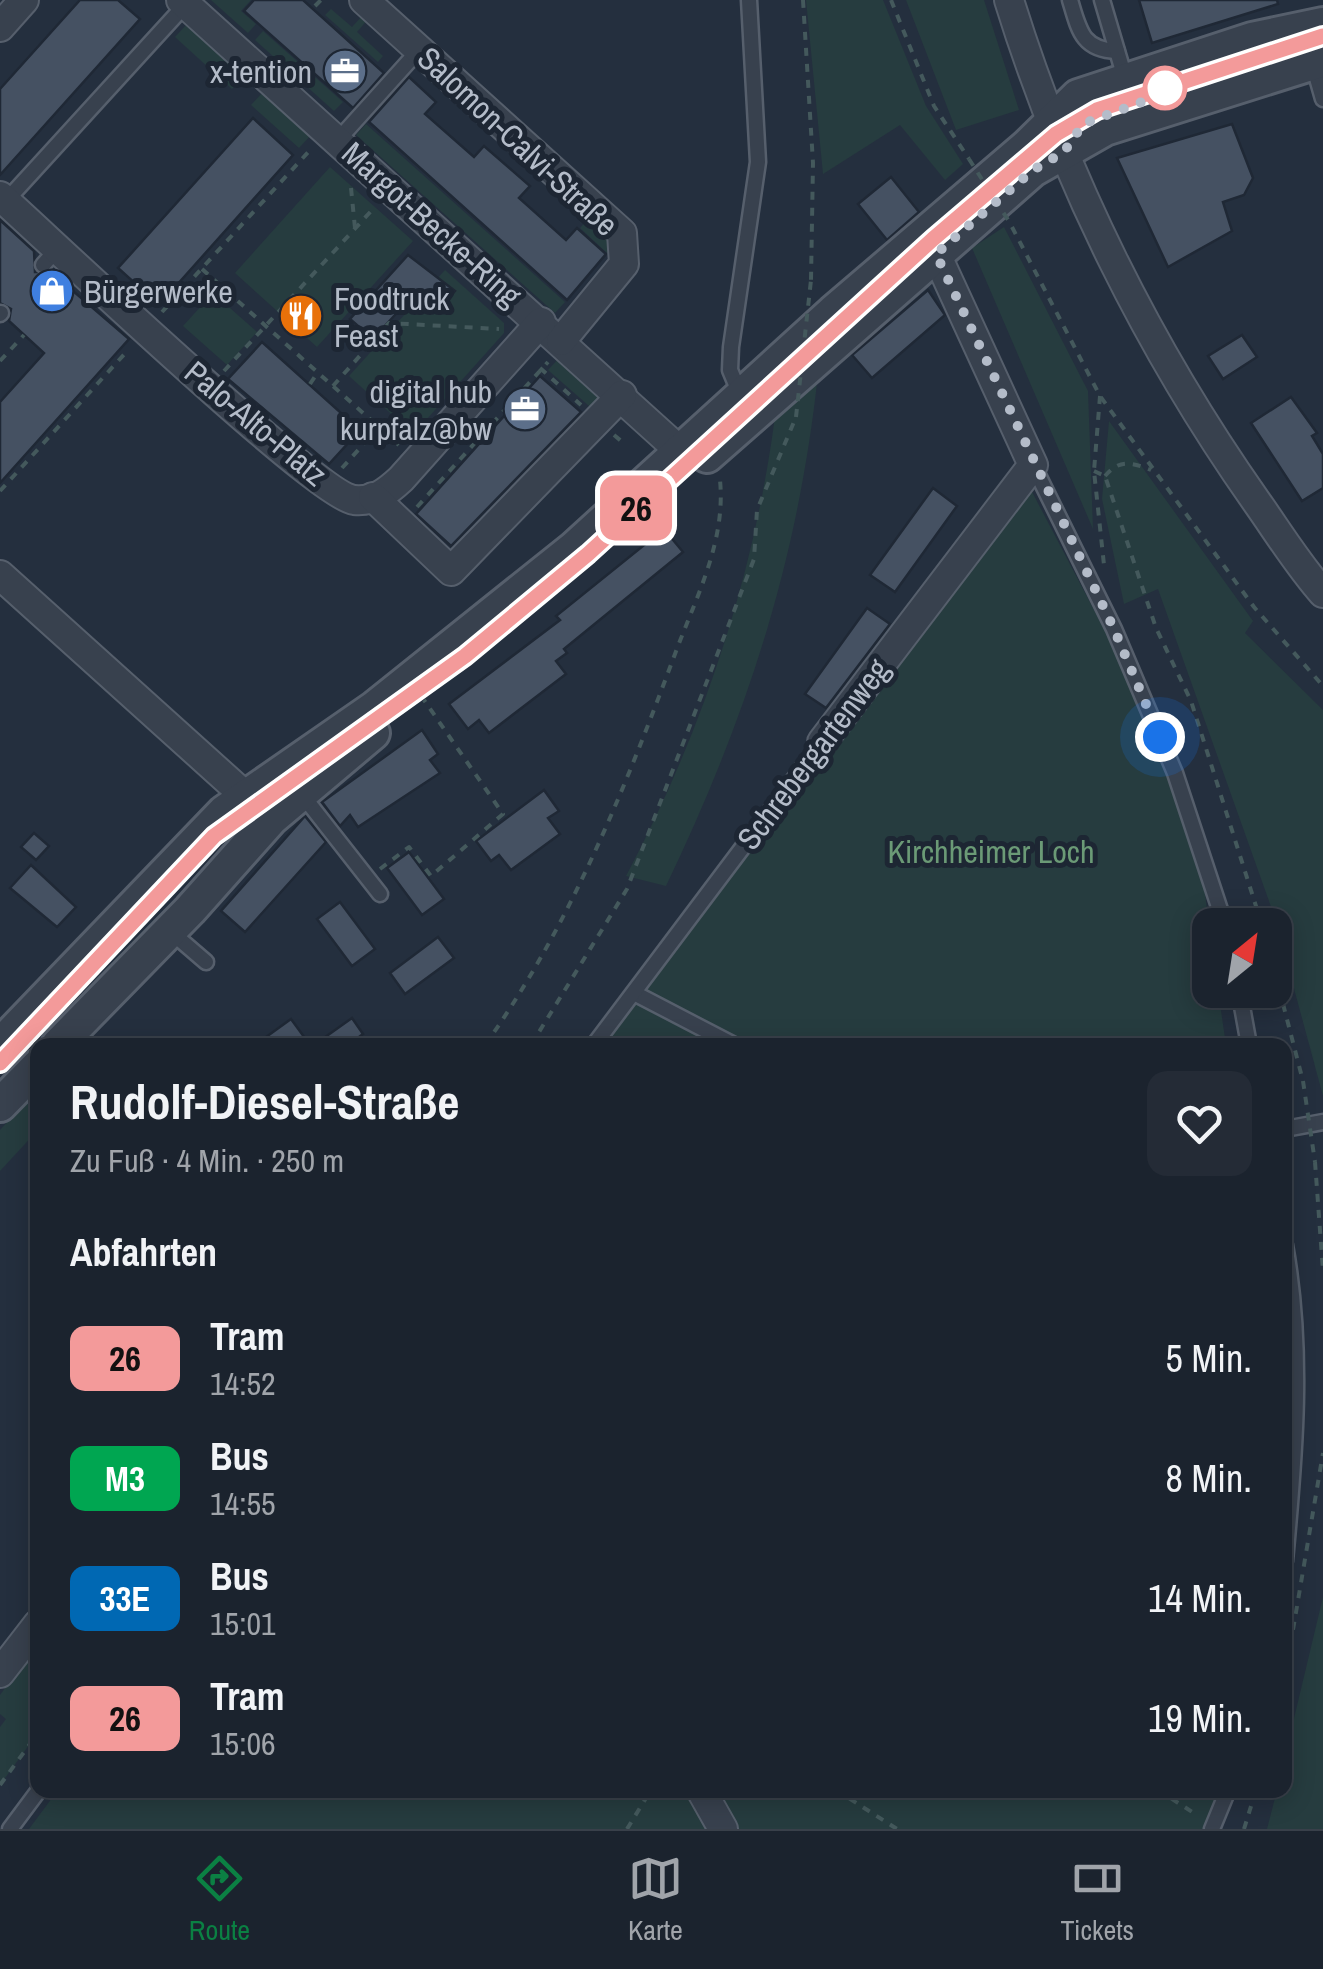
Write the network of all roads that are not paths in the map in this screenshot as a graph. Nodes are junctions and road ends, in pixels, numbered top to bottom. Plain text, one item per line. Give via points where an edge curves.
1 (24, 0) edge
2 (364, 0) edge
3 (749, 0) edge
4 (1008, 0) edge
5 (1070, 0) edge
6 (1102, 0) edge
7 (185, 1) edge
8 (1323, 24) edge
9 (0, 27) edge
10 (419, 50) junction
11 (1320, 55) edge
12 (1121, 65) junction
13 (1323, 99) edge
14 (1068, 130) junction
15 (332, 135) junction
16 (4, 204) edge
17 (936, 254) junction
18 (556, 335) junction
19 (741, 394) junction
20 (622, 395) junction
21 (696, 451) junction
22 (1033, 465) junction
23 (372, 497) junction
24 (0, 575) edge
25 (1319, 582) edge
26 (822, 742) joint
27 (299, 791) junction
28 (259, 808) junction
29 (380, 894) dead end
30 (1220, 908) edge
31 (170, 930) junction
32 (206, 962) dead end
33 (634, 992) junction
34 (1242, 1008) edge
35 (69, 1038) edge
36 (599, 1038) edge
37 (721, 1038) edge
38 (1248, 1038) edge
39 (0, 1044) edge
40 (30, 1074) edge
41 (0, 1105) edge
42 (1323, 1122) edge
43 (1292, 1128) edge
44 (1292, 1283) edge
45 (1292, 1473) edge
46 (30, 1634) edge
47 (0, 1673) edge
48 (33, 1798) edge
49 (706, 1798) edge
50 (1225, 1798) edge
51 (1213, 1827) edge
52 (10, 1829) edge
53 (723, 1829) edge

1 - 9 street
2 - 10 street, Salomon-Calvi-Straße
3 - 19 lane via 758,162 731,347 730,370
4 - 14 street via 1026,60
5 - 12 lane via 1082,40
6 - 12 lane
7 - 15 street, Margot-Becke-Ring
7 - 16 lane
8 - 12 street
10 - 15 lane
10 - 18 street, Salomon-Calvi-Straße via 622,234 624,264
11 - 13 lane
11 - 14 street via 1105,129
12 - 14 street via 1078,96
14 - 17 street via 1033,170
14 - 19 street
14 - 25 street via 1143,320 1202,424
15 - 18 street, Margot-Becke-Ring
16 - 23 street, Palo-Alto-Platz via 50,256 147,329 327,484 355,500
17 - 21 street
17 - 22 street
18 - 20 street, Margot-Becke-Ring
18 - 23 street via 518,348 384,495
19 - 21 street
20 - 21 street, Margot-Becke-Ring
20 - 23 street via 451,571
21 - 27 street via 595,556
21 - 28 street
22 - 26 street, Schrebergartenweg
22 - 30 lane via 1176,773
24 - 28 street
26 - 33 lane, Schrebergartenweg
27 - 28 street
27 - 29 lane
28 - 31 street
28 - 39 street via 192,843
31 - 32 lane
31 - 35 street
33 - 36 lane, Schrebergartenweg
33 - 37 lane
34 - 38 lane
40 - 41 street
42 - 43 lane
44 - 45 lane
46 - 47 street
48 - 52 lane
49 - 53 street
50 - 51 lane

